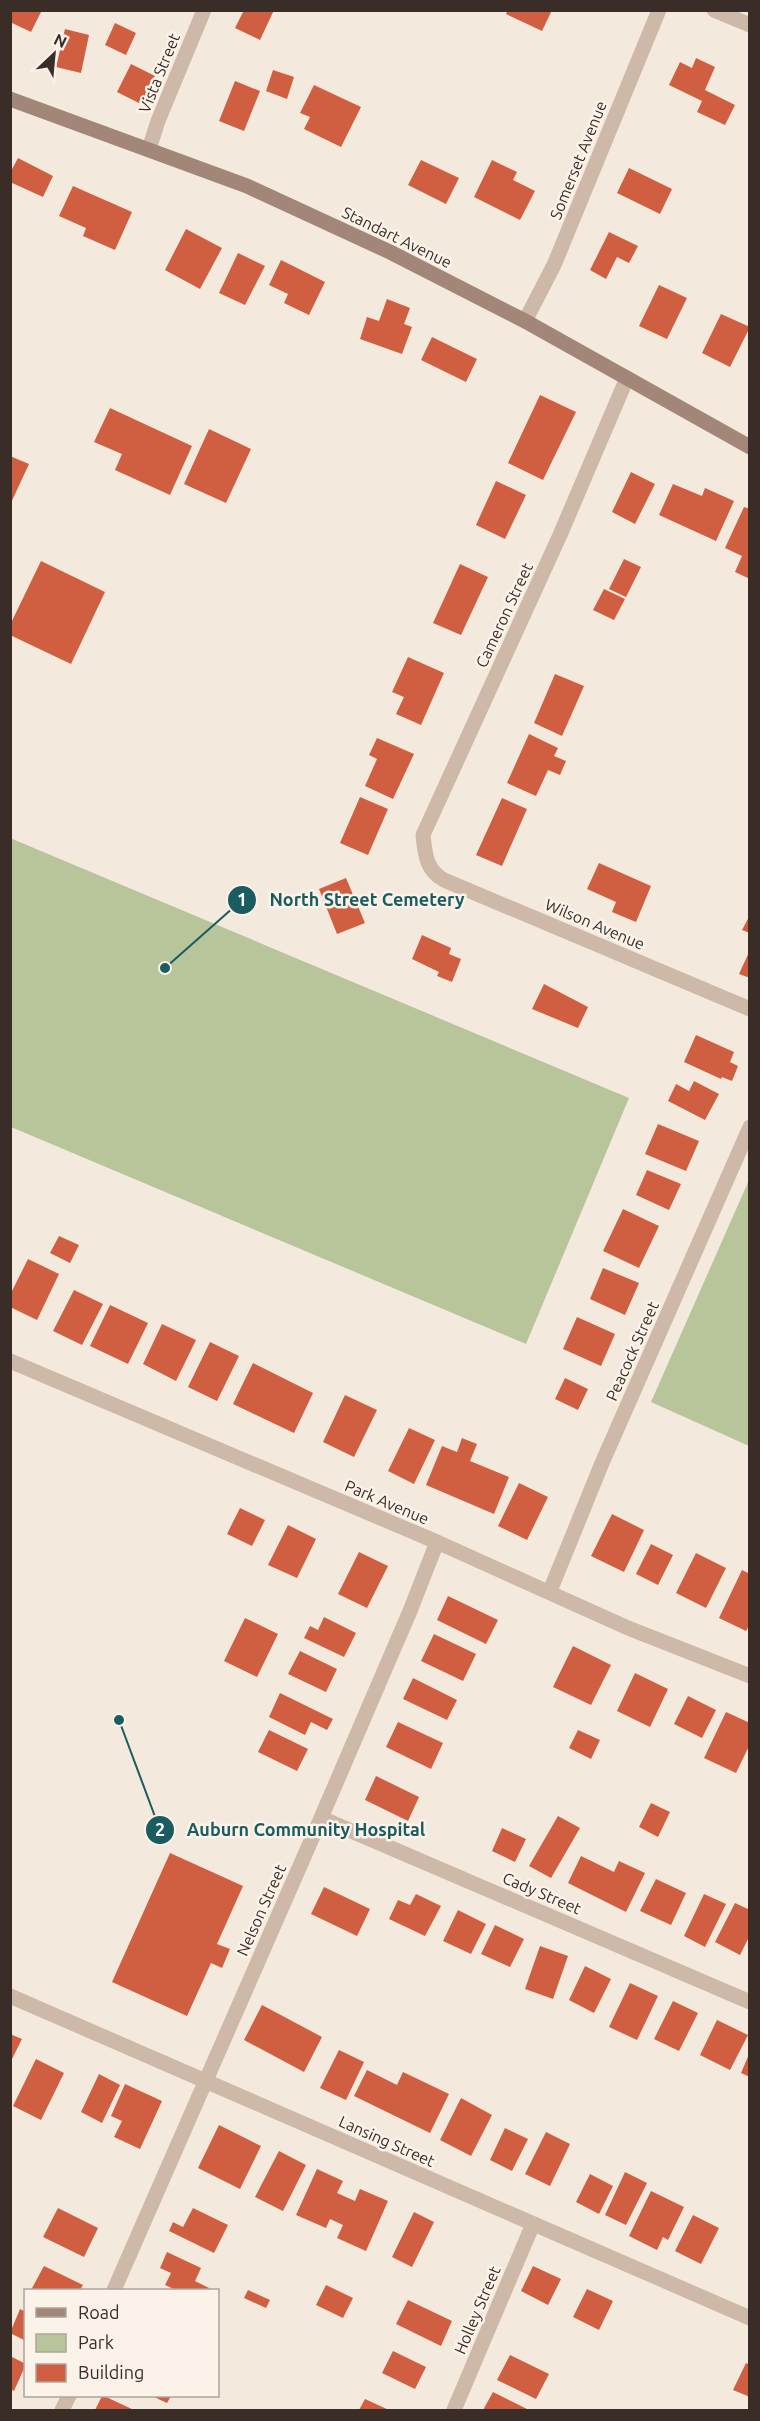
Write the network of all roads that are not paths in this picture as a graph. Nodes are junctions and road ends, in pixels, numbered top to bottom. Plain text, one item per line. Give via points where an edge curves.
1 (204, 10) edge
2 (659, 10) edge
3 (714, 10) edge
4 (750, 25) edge
5 (10, 99) edge
6 (149, 149) junction
7 (525, 321) junction
8 (627, 378) junction
9 (750, 447) edge
10 (429, 868) joint
11 (750, 1009) edge
12 (750, 1127) edge
13 (10, 1361) edge
14 (437, 1542) junction
15 (550, 1591) junction
16 (750, 1676) edge
17 (321, 1818) junction
18 (10, 1996) edge
19 (750, 2002) edge
20 (205, 2080) junction
21 (532, 2224) junction
22 (114, 2289) edge
23 (750, 2318) edge
24 (454, 2410) edge

1 - 6 street, Vista Street
2 - 7 street, Somerset Avenue via 554,265
3 - 4 street
5 - 6 street, Standart Avenue
6 - 7 street, Standart Avenue via 257,191 390,252
7 - 8 street, Standart Avenue
8 - 9 street, Standart Avenue
8 - 10 street, Cameron Street via 423,835
10 - 11 street, Wilson Avenue via 444,880
12 - 15 street, Peacock Street
13 - 14 street, Park Avenue
14 - 15 street, Park Avenue
14 - 17 street, Nelson Street
15 - 16 street, Park Avenue via 628,1628
17 - 19 street, Cady Street
17 - 20 street, Nelson Street
18 - 20 street, Lansing Street
20 - 21 street, Lansing Street
20 - 22 street, Nelson Street
21 - 23 street, Lansing Street
21 - 24 street, Holley Street

